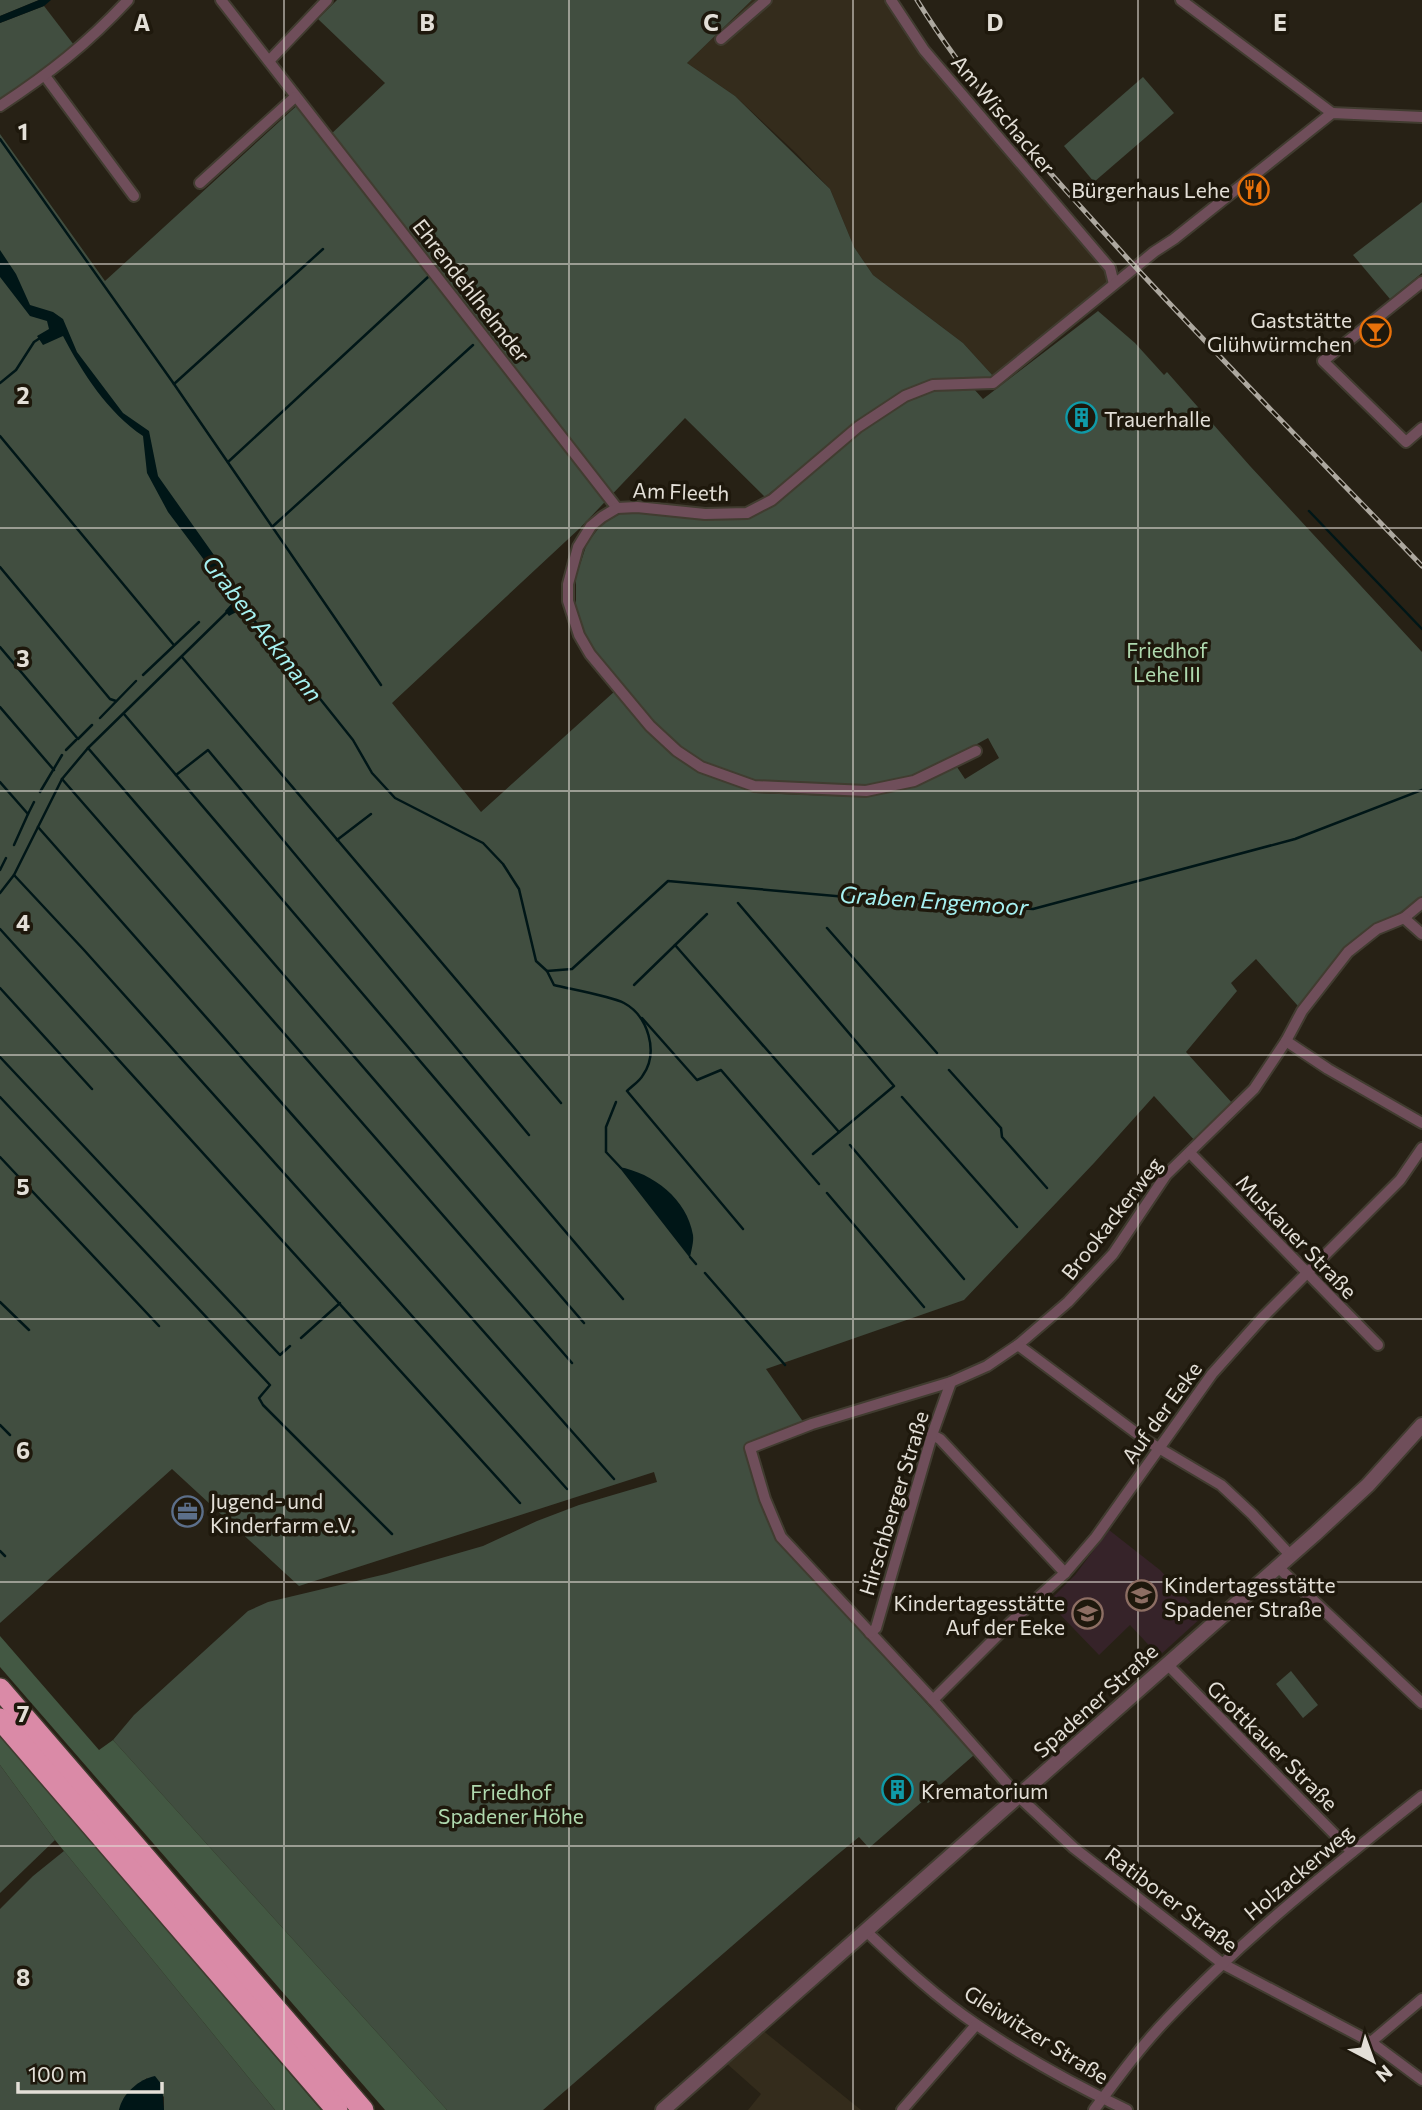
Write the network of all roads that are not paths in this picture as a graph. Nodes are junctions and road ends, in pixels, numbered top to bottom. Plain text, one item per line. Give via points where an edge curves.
1 (128, 0) edge
2 (221, 0) edge
3 (327, 0) edge
4 (766, 0) edge
5 (891, 0) edge
6 (1181, 0) edge
7 (721, 39) dead end
8 (269, 61) junction
9 (46, 76) junction
10 (295, 97) junction
11 (0, 106) edge
12 (1332, 113) junction
13 (1422, 117) edge
14 (200, 183) dead end
15 (134, 196) dead end
16 (1422, 282) edge
17 (1114, 284) junction
18 (1422, 428) edge
19 (617, 508) junction
20 (976, 751) dead end
21 (1422, 904) edge
22 (1404, 918) junction
23 (1422, 934) edge
24 (1286, 1041) junction
25 (1422, 1123) edge
26 (1422, 1148) edge
27 (1190, 1153) junction
28 (1306, 1274) junction
29 (1018, 1345) junction
30 (1378, 1345) dead end
31 (951, 1382) junction
32 (1422, 1425) edge
33 (932, 1435) junction
34 (1159, 1446) junction
35 (750, 1448) joint
36 (1290, 1556) junction
37 (1278, 1567) junction
38 (1065, 1573) junction
39 (870, 1633) junction
40 (1167, 1664) junction
41 (0, 1689) edge
42 (933, 1700) junction
43 (1422, 1703) edge
44 (0, 1719) edge
45 (1018, 1796) junction
46 (1422, 1796) edge
47 (1352, 1852) junction
48 (866, 1931) junction
49 (1223, 1964) junction
50 (1422, 1999) edge
51 (976, 2025) junction
52 (1371, 2042) junction
53 (1422, 2080) edge
54 (1102, 2098) junction
55 (337, 2110) edge
56 (363, 2110) edge
57 (663, 2110) edge
58 (902, 2110) edge
59 (1094, 2110) edge
60 (1128, 2110) edge

1 - 9 street
2 - 8 street, Ehrendehlhelmder
3 - 8 street
4 - 7 street
5 - 17 street, Am Wischacker via 924,50 1110,268
6 - 12 street
8 - 10 street, Ehrendehlhelmder
9 - 11 street
9 - 15 street
10 - 14 street
10 - 19 street, Ehrendehlhelmder
12 - 13 street
12 - 17 street, Am Fleeth
16 - 18 street via 1323,361 1406,442
17 - 19 street, Am Fleeth via 993,383 933,385 905,396 858,427 772,500 747,513
19 - 20 street, Am Fleeth via 591,526 578,547 568,584 571,613 590,654 619,691 650,726 693,762 754,786 866,791 914,781
21 - 22 street, Brookackerweg
22 - 23 street
22 - 24 street, Brookackerweg via 1377,929 1348,952 1304,1007
24 - 25 street
24 - 27 street, Brookackerweg via 1255,1090
26 - 28 street, Auf der Eeke via 1400,1180
27 - 28 street, Muskauer Straße
27 - 29 street, Brookackerweg via 1166,1175 1113,1254 1068,1302
28 - 30 street, Muskauer Straße
28 - 34 street, Auf der Eeke via 1212,1374
29 - 31 street, Brookackerweg
29 - 34 street
31 - 33 street, Hirschberger Straße
31 - 35 street, Brookackerweg
32 - 36 street, Spadener Straße via 1368,1485
33 - 38 street
33 - 39 street, Hirschberger Straße via 876,1628
34 - 36 street via 1221,1485
34 - 38 street, Auf der Eeke
35 - 39 street, Ratiborer Straße via 781,1537
36 - 37 street, Spadener Straße
37 - 40 street, Spadener Straße
37 - 43 street
38 - 42 street, Auf der Eeke
39 - 42 street, Ratiborer Straße
40 - 45 street, Spadener Straße
40 - 47 street, Grottkauer Straße
41 - 56 highway
42 - 45 street, Ratiborer Straße
44 - 55 highway
45 - 48 street, Spadener Straße
45 - 49 street, Ratiborer Straße via 1083,1855
46 - 47 street, Holzackerweg
47 - 49 street, Holzackerweg
48 - 51 street, Gleiwitzer Straße
48 - 57 street, Spadener Straße
49 - 52 street, Ratiborer Straße
49 - 54 street, Holzackerweg via 1166,2019
50 - 52 street
51 - 54 street, Gleiwitzer Straße
51 - 58 street
52 - 53 street, Ratiborer Straße
54 - 59 street, Holzackerweg
54 - 60 street, Gleiwitzer Straße

